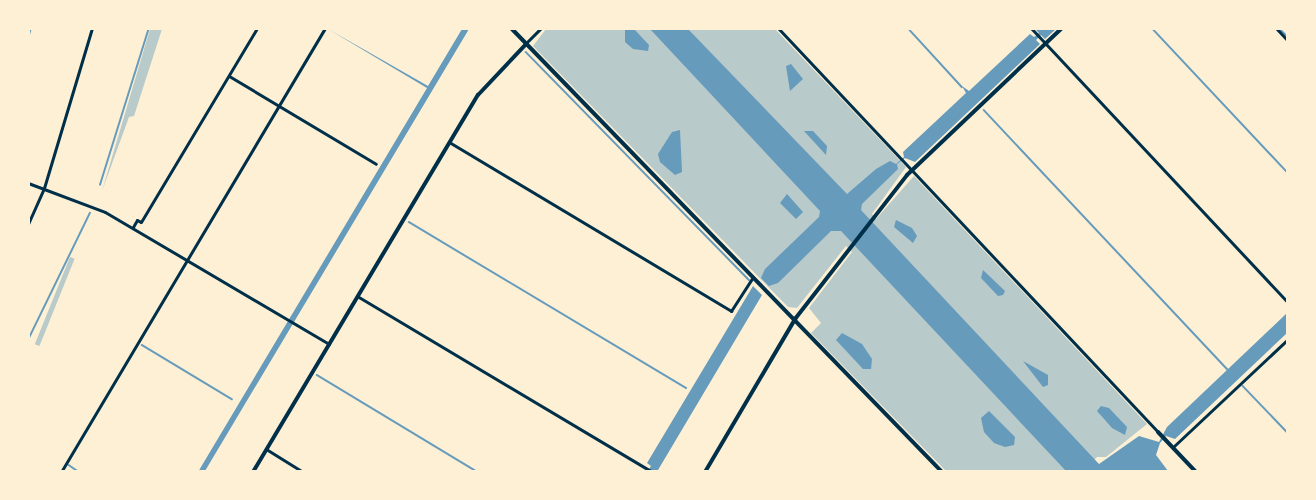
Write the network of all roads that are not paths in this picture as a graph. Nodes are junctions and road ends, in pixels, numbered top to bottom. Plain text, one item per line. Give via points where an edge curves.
1 (92, 28) edge
2 (257, 28) edge
3 (325, 28) edge
4 (511, 28) edge
5 (541, 28) edge
6 (778, 28) edge
7 (1030, 28) edge
8 (1062, 28) edge
9 (1276, 28) edge
10 (1287, 41) edge
11 (526, 44) junction
12 (1045, 45) junction
13 (229, 76) junction
14 (279, 105) junction
15 (449, 142) junction
16 (376, 164) dead end
17 (912, 170) junction
18 (28, 183) edge
19 (44, 188) junction
20 (28, 224) edge
21 (133, 228) junction
22 (187, 260) junction
23 (753, 277) junction
24 (357, 296) junction
25 (1287, 303) edge
26 (795, 319) junction
27 (1287, 339) edge
28 (329, 344) junction
29 (1160, 433) joint
30 (1173, 447) junction
31 (266, 449) junction
32 (650, 470) edge
33 (61, 471) edge
34 (253, 471) edge
35 (303, 471) edge
36 (705, 471) edge
37 (942, 471) edge
38 (1196, 471) edge

1 - 19 street
2 - 13 street
3 - 14 street
4 - 11 street
5 - 11 street
6 - 17 street
7 - 12 street
8 - 12 street
9 - 10 street
11 - 15 street via 482,89
11 - 23 street
12 - 17 street
12 - 25 street
13 - 14 street
13 - 21 street via 141,222 137,220
14 - 16 street
14 - 22 street
15 - 23 street via 731,311
15 - 24 street
17 - 26 street
17 - 29 street
18 - 19 street
19 - 20 street
19 - 21 street
21 - 22 street
22 - 28 street
22 - 33 street
23 - 26 street
24 - 28 street
24 - 32 street
26 - 36 street
26 - 37 street
27 - 30 street
28 - 31 street
29 - 30 street
30 - 38 street
31 - 34 street
31 - 35 street

